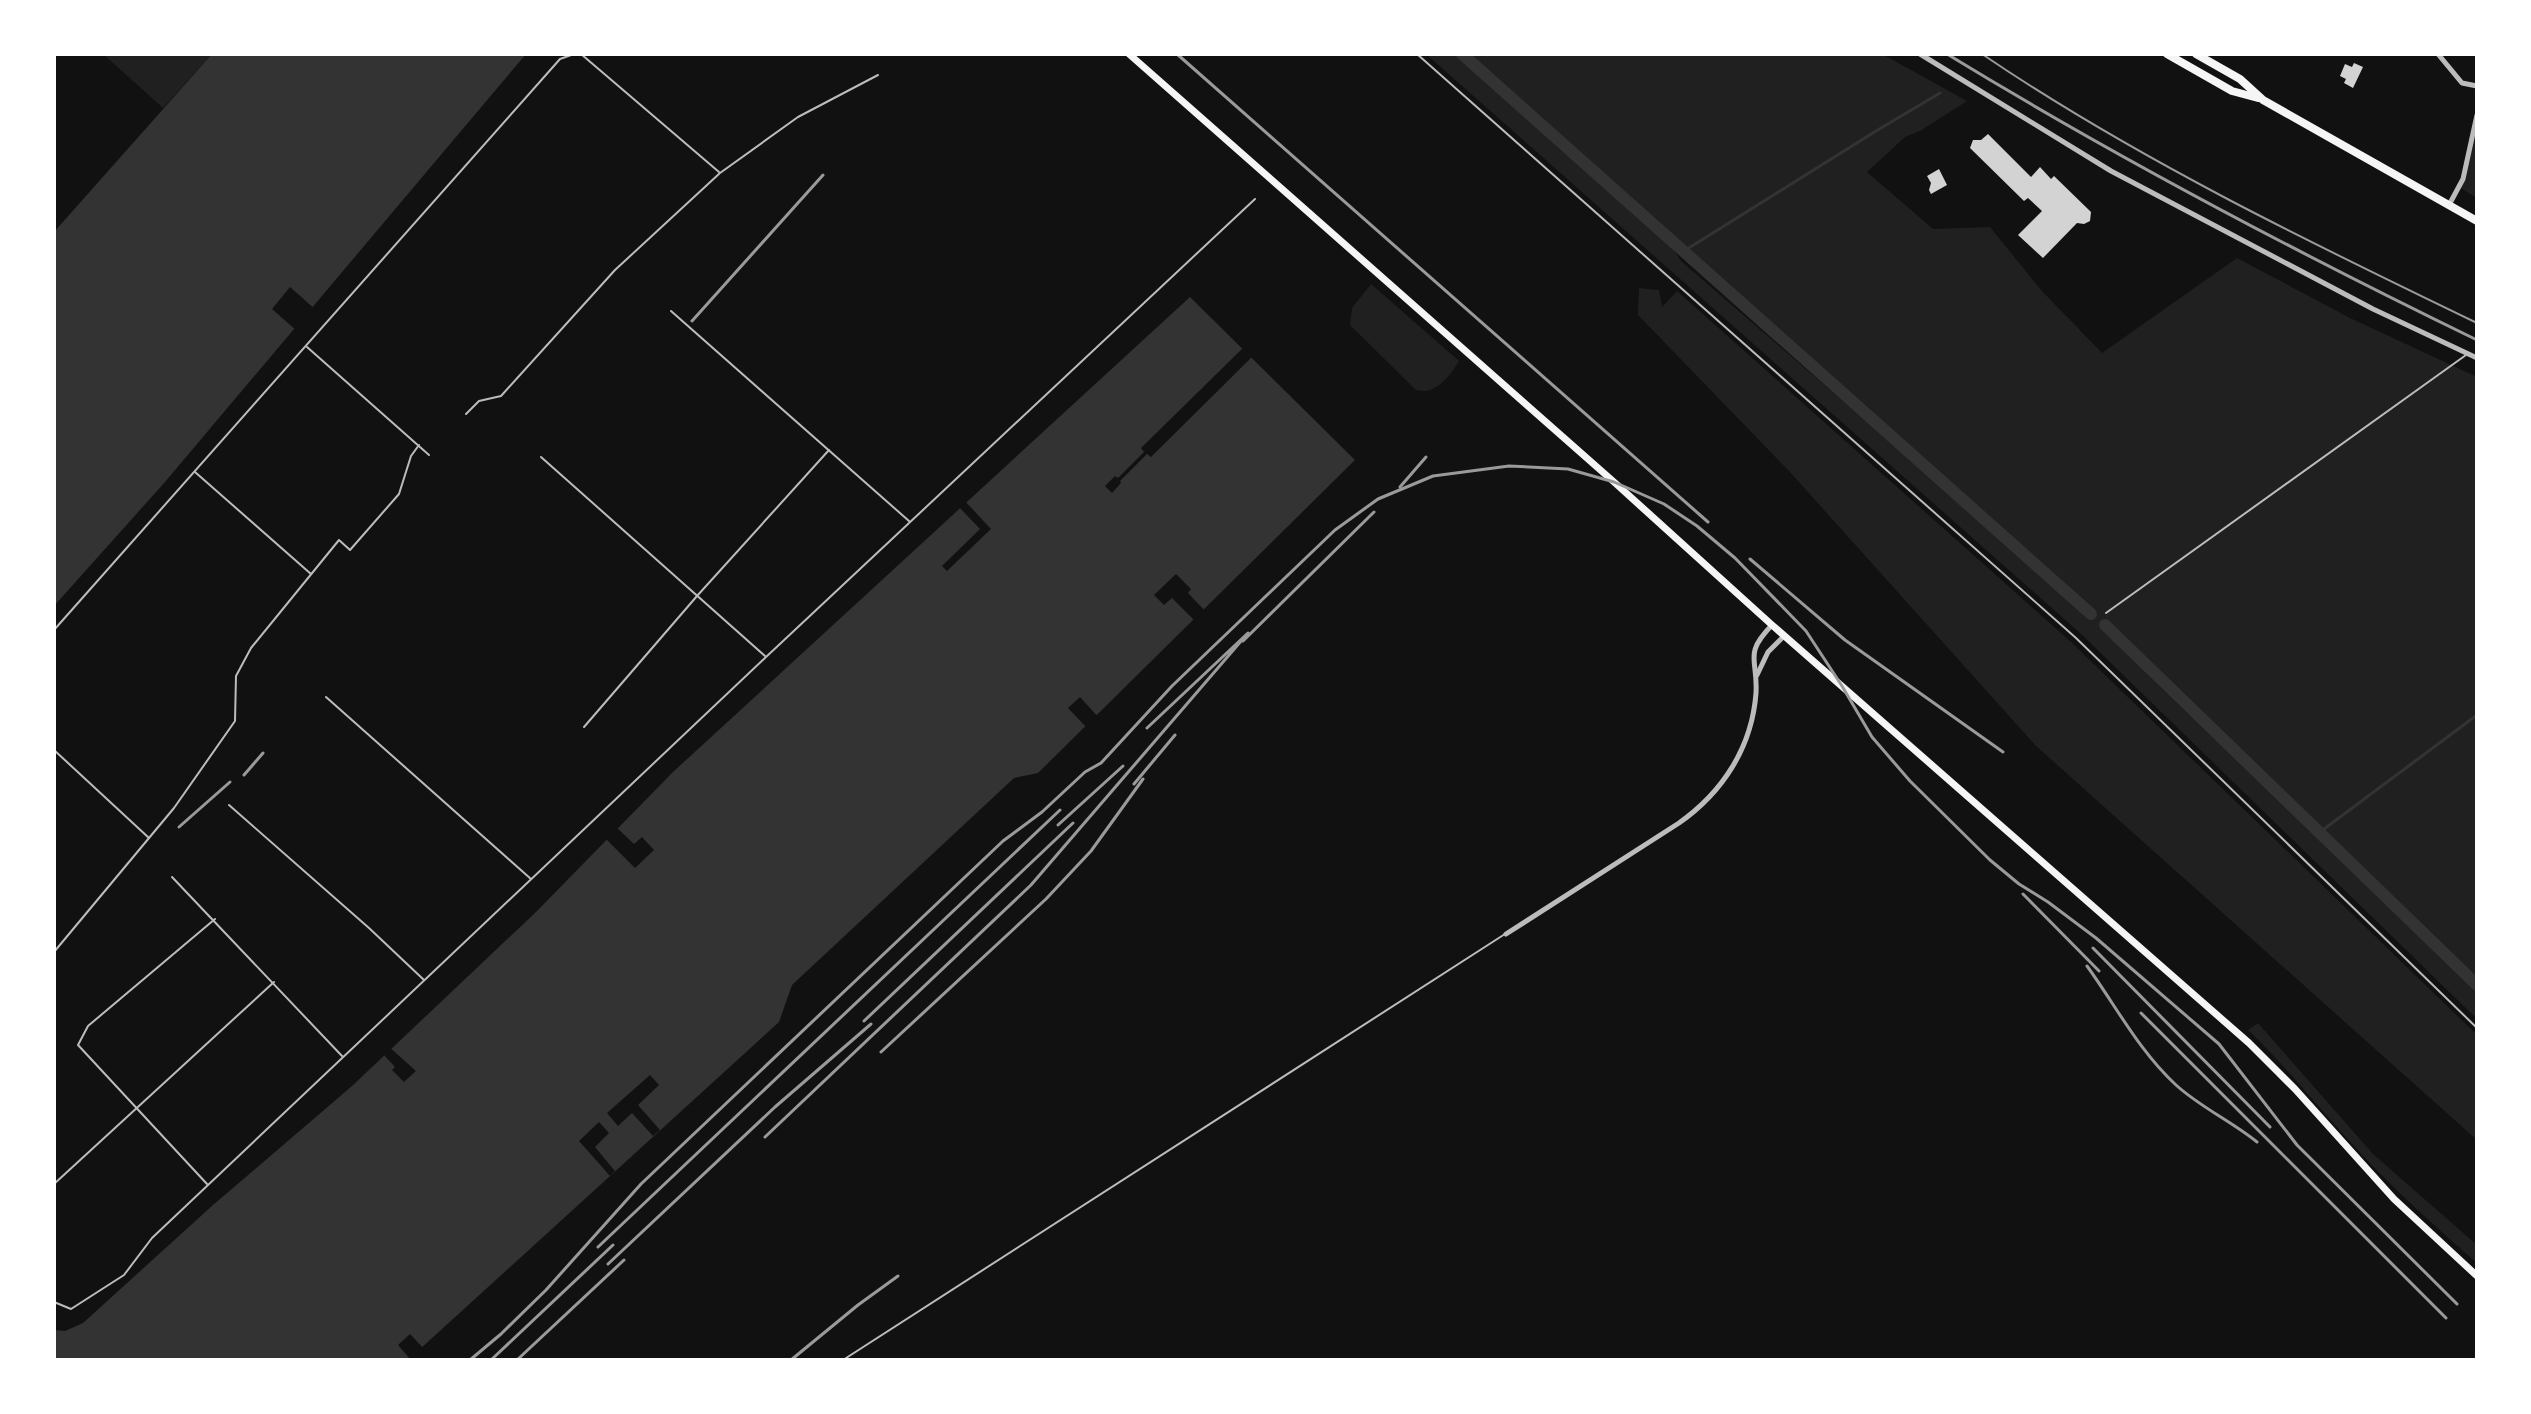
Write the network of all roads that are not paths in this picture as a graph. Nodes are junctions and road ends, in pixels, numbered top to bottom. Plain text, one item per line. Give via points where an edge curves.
1 (574, 54) edge
2 (581, 54) edge
3 (1129, 54) edge
4 (1417, 54) edge
5 (1920, 54) edge
6 (2167, 54) edge
7 (2196, 54) edge
8 (2438, 54) edge
9 (878, 75) dead end
10 (2477, 86) edge
11 (2263, 100) junction
12 (2477, 115) edge
13 (720, 173) junction
14 (1255, 199) dead end
15 (2449, 205) junction
16 (2477, 221) edge
17 (671, 311) dead end
18 (305, 346) junction
19 (2467, 354) junction
20 (2477, 358) edge
21 (466, 414) dead end
22 (419, 445) junction
23 (829, 450) junction
24 (429, 455) dead end
25 (541, 457) dead end
26 (195, 471) junction
27 (910, 521) junction
28 (311, 574) junction
29 (697, 596) junction
30 (2106, 613) dead end
31 (1772, 625) junction
32 (54, 630) edge
33 (1784, 636) junction
34 (766, 657) junction
35 (1756, 675) junction
36 (326, 697) dead end
37 (584, 727) dead end
38 (54, 750) edge
39 (229, 805) dead end
40 (149, 838) junction
41 (172, 877) dead end
42 (532, 880) junction
43 (215, 919) junction
44 (1506, 934) joint
45 (54, 952) edge
46 (425, 980) junction
47 (274, 982) junction
48 (2477, 1028) edge
49 (343, 1057) junction
50 (135, 1107) junction
51 (54, 1184) edge
52 (208, 1185) junction
53 (2477, 1276) edge
54 (54, 1302) edge
55 (843, 1360) edge

1 - 18 lane via 560,59
2 - 13 lane
3 - 31 main road
4 - 48 lane via 2076,638
5 - 19 street via 2111,171
6 - 11 main road via 2232,91
7 - 11 main road via 2240,79
8 - 10 street via 2462,83
9 - 13 lane via 798,117
11 - 15 main road
12 - 15 street via 2463,179
13 - 21 lane via 615,270 501,396 479,401
14 - 27 lane
15 - 16 main road
17 - 23 lane
18 - 22 lane
18 - 26 lane
19 - 20 street
19 - 30 lane
22 - 24 lane
22 - 28 lane via 399,494 350,550 339,540
23 - 27 lane
23 - 29 lane
25 - 29 lane
26 - 28 lane
26 - 32 lane
27 - 34 lane
28 - 40 lane via 251,648 236,676 235,721
29 - 34 lane
29 - 37 lane
31 - 33 main road
31 - 35 street via 1754,648
33 - 35 street
33 - 53 main road via 2249,1043 2394,1199
34 - 42 lane
35 - 44 street via 1743,749 1697,810
36 - 42 lane
38 - 40 lane
39 - 46 lane
40 - 45 lane
41 - 43 lane
42 - 46 lane
43 - 47 lane
43 - 50 lane via 88,1026 78,1045
44 - 55 lane
46 - 49 lane
47 - 49 lane
47 - 50 lane
49 - 52 lane
50 - 51 lane
50 - 52 lane
52 - 54 lane via 152,1238 124,1275 71,1309

